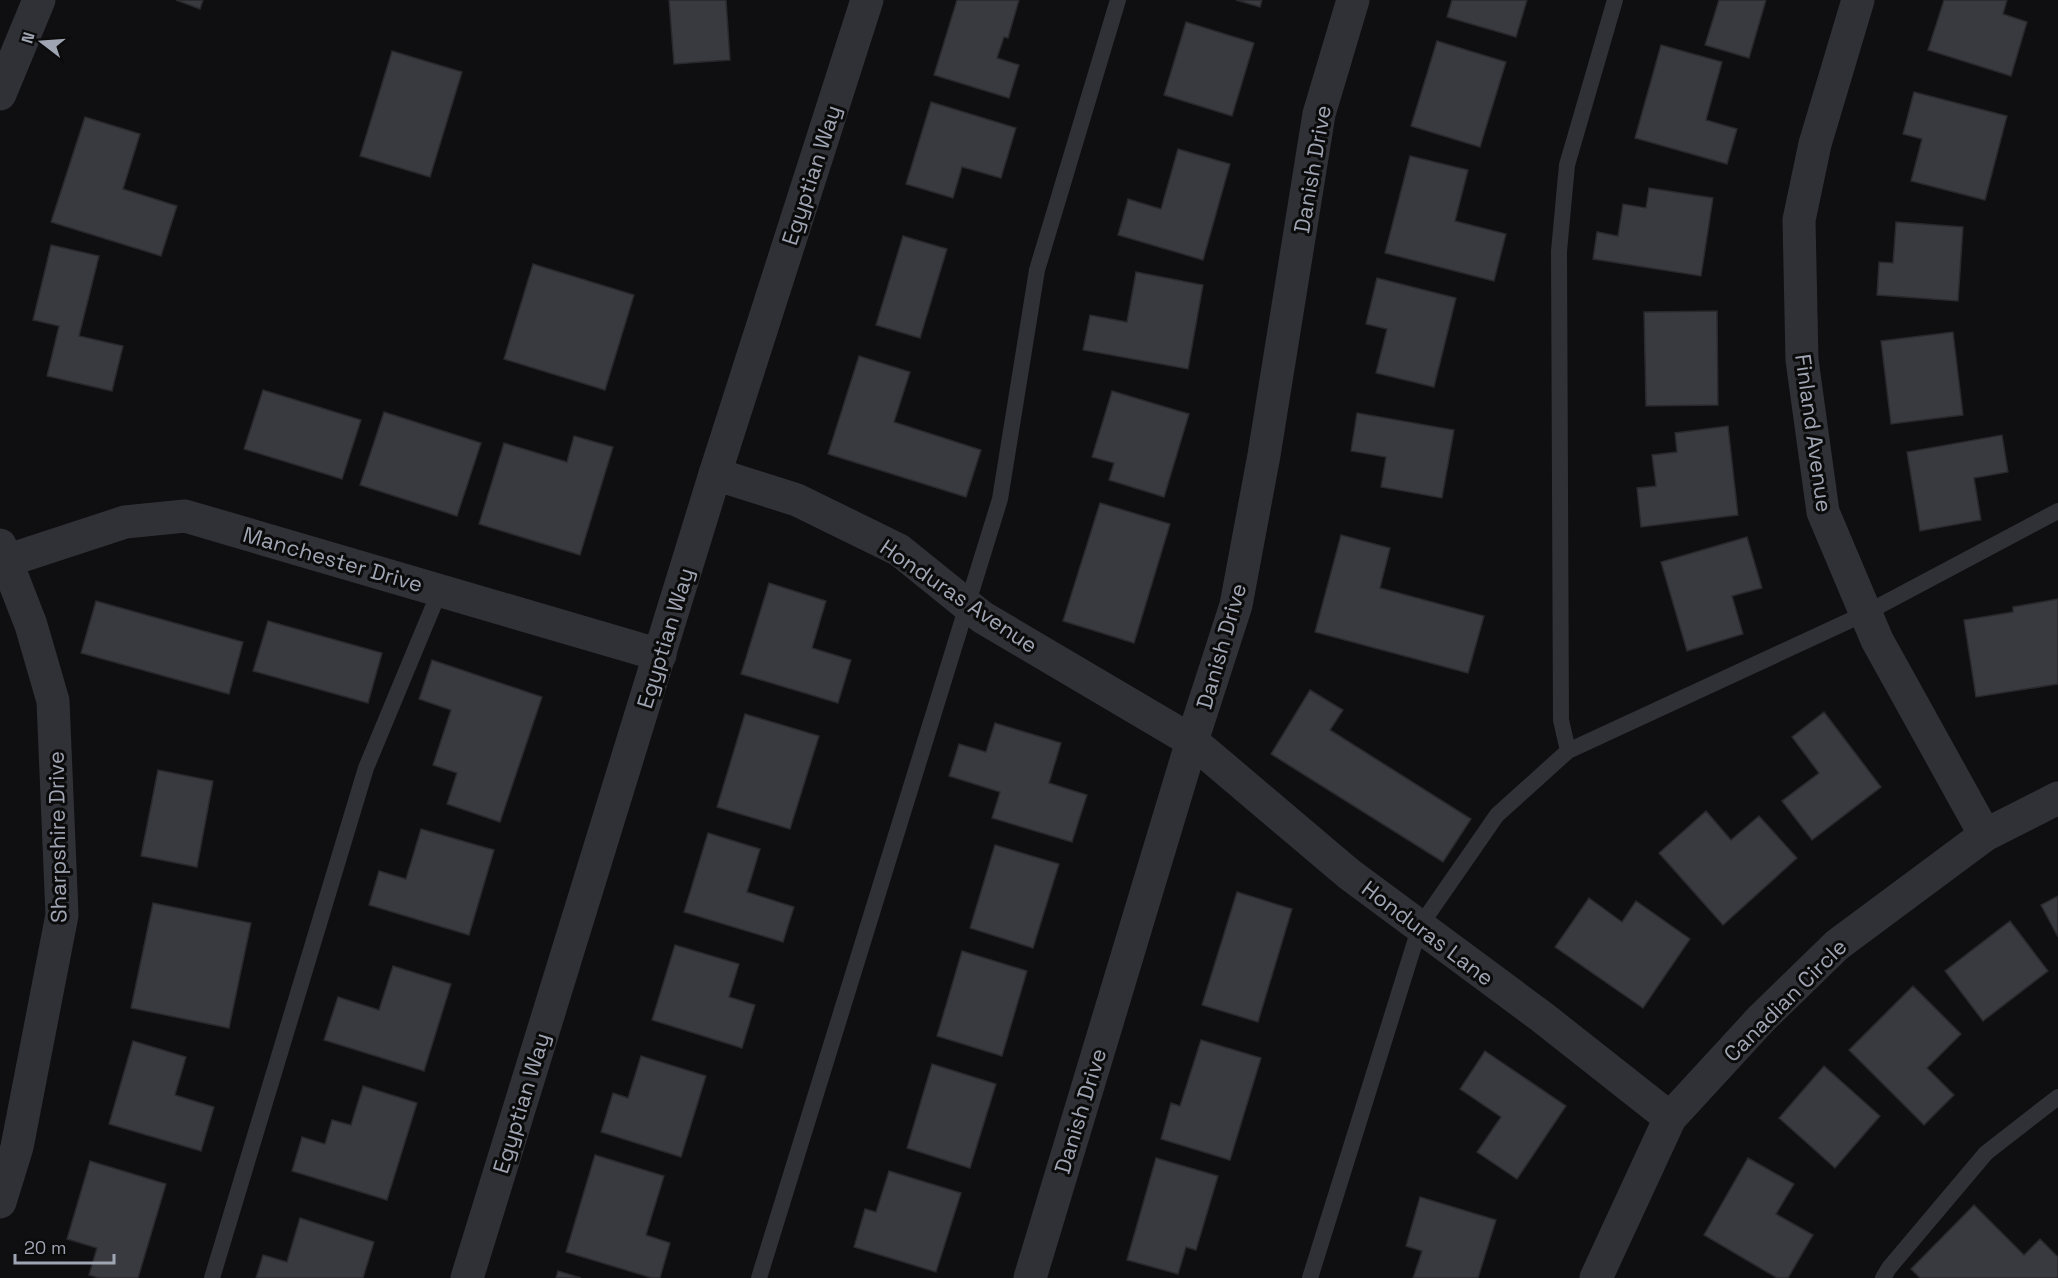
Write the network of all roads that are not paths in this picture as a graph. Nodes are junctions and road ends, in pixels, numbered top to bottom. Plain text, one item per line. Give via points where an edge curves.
1 (39, 0) edge
2 (867, 0) edge
3 (1118, 0) edge
4 (1353, 0) edge
5 (1616, 0) edge
6 (1858, 0) edge
7 (0, 94) edge
8 (715, 474) junction
9 (2058, 511) edge
10 (3, 553) edge
11 (440, 590) junction
12 (968, 605) junction
13 (1866, 613) junction
14 (660, 655) junction
15 (1192, 741) junction
16 (1568, 750) junction
17 (2058, 798) edge
18 (1985, 835) junction
19 (1420, 926) junction
20 (2058, 1097) edge
21 (1670, 1118) junction
22 (8, 1145) edge
23 (0, 1202) edge
24 (212, 1278) edge
25 (467, 1278) edge
26 (759, 1278) edge
27 (1030, 1278) edge
28 (1310, 1278) edge
29 (1596, 1278) edge
30 (1883, 1278) edge

1 - 7 street
2 - 8 street, Egyptian Way
3 - 12 lane via 1037,270 1000,499
4 - 15 street, Danish Drive via 1319,114 1236,605
5 - 16 lane via 1567,165 1559,251 1561,720
6 - 13 street, Finland Avenue via 1815,144 1799,220 1802,360 1822,512
8 - 12 street, Honduras Avenue via 798,500 899,550
8 - 14 street, Egyptian Way
9 - 13 lane
10 - 11 street, Manchester Drive via 124,522 186,516
10 - 22 street, Sharpshire Drive via 31,625 53,701 62,915
11 - 14 street, Manchester Drive
11 - 24 lane via 366,768
12 - 15 street, Honduras Avenue
12 - 26 lane
13 - 16 lane
13 - 18 street, Finland Avenue via 1877,640
14 - 25 street, Egyptian Way
15 - 19 street, Honduras Lane via 1349,874
15 - 27 street, Danish Drive
16 - 19 lane via 1497,815
17 - 18 street, Canadian Circle
18 - 21 street, Canadian Circle via 1837,945 1761,1019
19 - 21 street, Honduras Lane
19 - 28 lane
20 - 30 lane via 1986,1153
21 - 29 street, Canadian Circle
22 - 23 street, Sharpshire Drive

